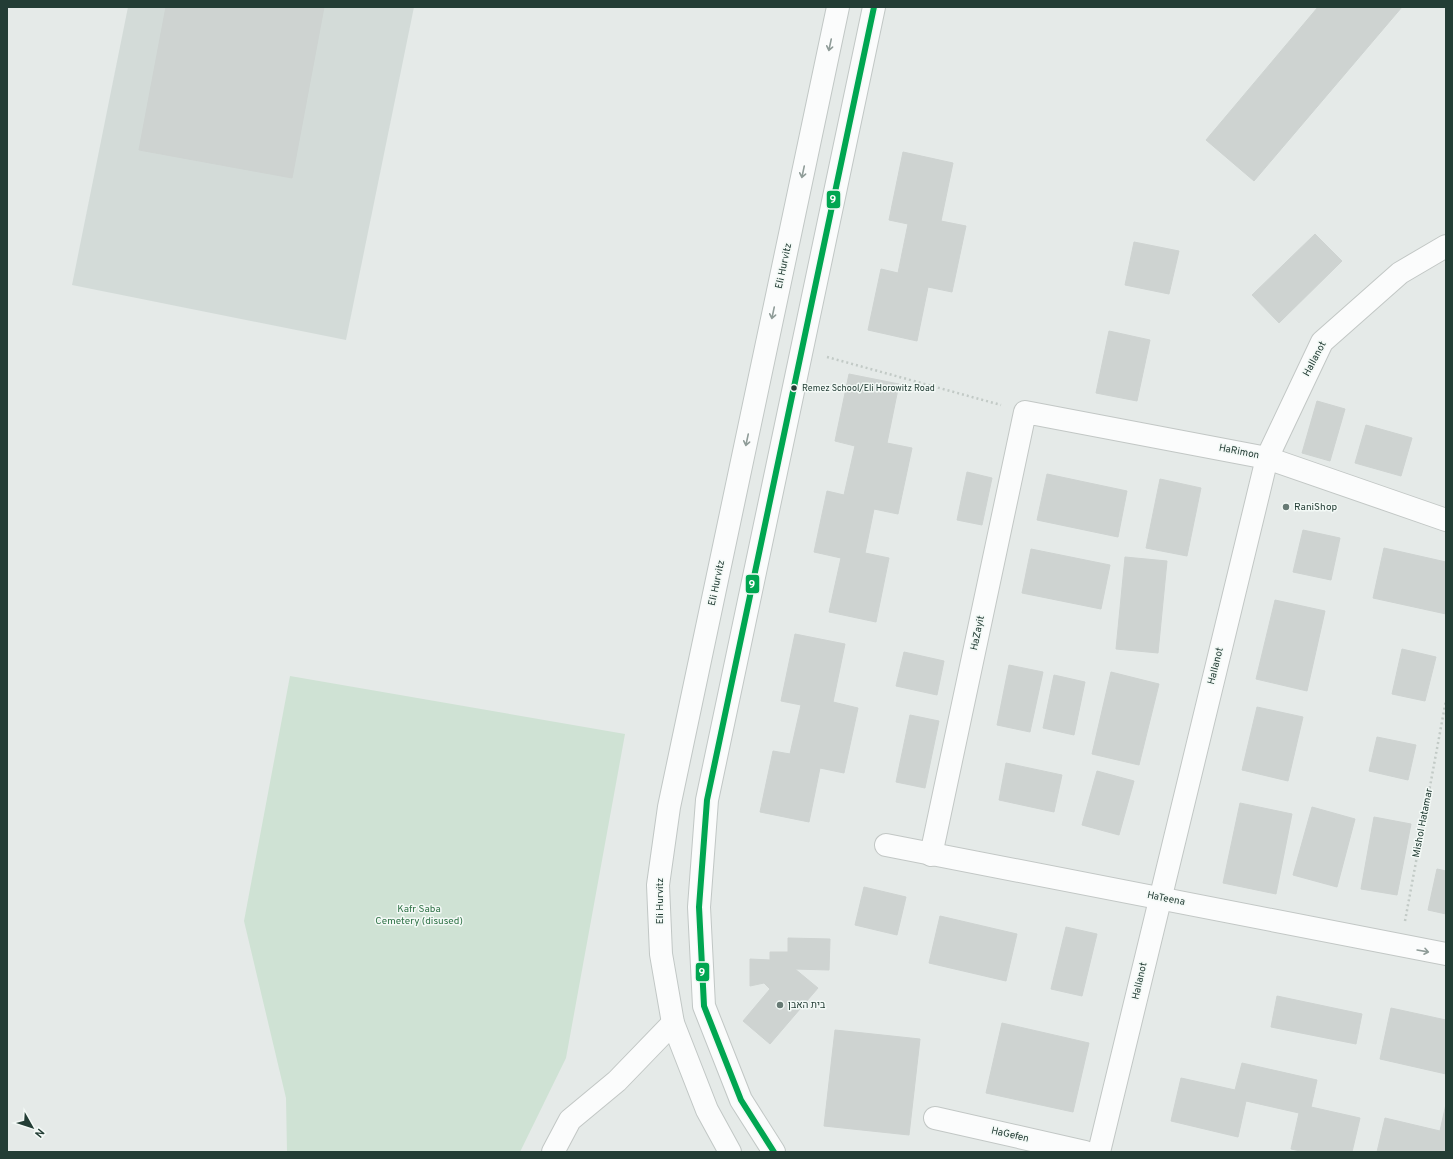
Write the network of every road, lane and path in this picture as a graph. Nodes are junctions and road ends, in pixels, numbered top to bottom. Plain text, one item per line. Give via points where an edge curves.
1 (838, 7) edge
2 (874, 7) edge
3 (1446, 246) edge
4 (801, 350) junction
5 (1025, 412) junction
6 (1267, 458) junction
7 (1446, 520) edge
8 (1446, 700) edge
9 (886, 845) dead end
10 (931, 854) junction
11 (1160, 898) junction
12 (1400, 947) junction
13 (1446, 954) edge
14 (672, 1023) junction
15 (935, 1118) dead end
16 (553, 1152) edge
17 (730, 1152) edge
18 (774, 1152) edge
19 (1085, 1152) edge
20 (1099, 1152) edge

1 -> 14 street, Eli Hurvitz via 669,807 658,885 661,954
2 - 4 street
3 - 6 street, HaIlanot via 1400,272 1322,342
4 - 5 path
4 - 18 street via 707,800 699,907 704,1006 741,1100
5 - 6 street, HaRimon
5 - 10 street, HaZayit
6 - 7 street, HaRimon
6 - 11 street, HaIlanot
8 - 12 path, Mishol Hatamar
9 - 10 street, HaTeena
10 - 11 street, HaTeena
11 - 12 street, HaTeena
11 - 20 street, HaIlanot
12 -> 13 street, HaTeena
14 - 16 street via 616,1081 570,1120
14 - 17 street, Eli Hurvitz via 707,1110
15 - 19 street, HaGefen

